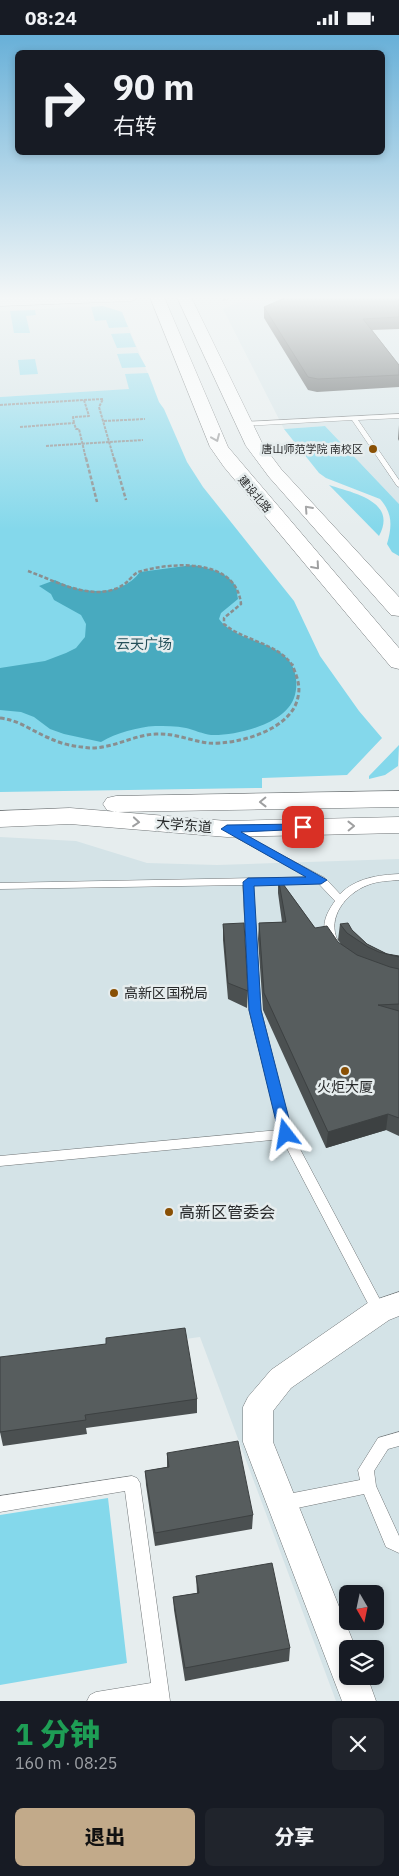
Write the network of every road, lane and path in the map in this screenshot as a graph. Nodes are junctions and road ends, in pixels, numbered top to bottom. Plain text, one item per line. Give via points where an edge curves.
1 (189, 375) edge
2 (220, 375) edge
3 (84, 400) junction
4 (0, 405) edge
5 (399, 416) edge
6 (145, 419) dead end
7 (354, 419) junction
8 (103, 421) junction
9 (74, 423) junction
10 (243, 425) junction
11 (20, 427) dead end
12 (143, 440) dead end
13 (109, 442) junction
14 (83, 444) junction
15 (46, 446) dead end
16 (399, 485) edge
17 (126, 500) dead end
18 (97, 502) dead end
19 (28, 571) dead end
20 (399, 610) edge
21 (399, 662) edge
22 (0, 718) edge
23 (399, 799) edge
24 (0, 806) edge
25 (0, 819) edge
26 (399, 825) edge
27 (227, 829) junction
28 (399, 877) edge
29 (321, 880) junction
30 (248, 882) junction
31 (0, 886) edge
32 (340, 900) junction
33 (340, 953) edge
34 (286, 1134) junction
35 (0, 1161) edge
36 (389, 1307) edge
37 (399, 1439) edge
38 (368, 1486) junction
39 (0, 1503) edge
40 (282, 1503) junction
41 (399, 1545) edge
42 (339, 1648) edge
43 (353, 1685) edge
44 (161, 1696) edge
45 (96, 1701) edge
46 (359, 1701) edge

1 -> 21 main road, 建设北路 via 219,447 230,463
2 - 10 main road
3 - 4 path
3 - 8 path via 103,399 99,407
3 - 9 path via 89,416 73,417
5 - 7 lane
6 - 8 path
7 - 10 lane
7 - 16 lane
8 - 13 path
9 - 11 path
9 - 14 path
20 -> 10 main road via 275,473
12 - 13 path
13 - 14 path
13 - 17 path
14 - 15 path
14 - 18 path
19 - 22 path via 82,591 104,591 120,587 136,573 187,565 202,566 230,578 240,591 241,604 224,618 224,624 242,637 274,649 291,663 300,691 297,706 274,728 232,741 210,743 157,733 96,749 66,744 27,725
23 -> 24 main road, 大学东道
25 -> 27 main road, 大学东道 via 70,816
27 -> 26 main road, 大学东道
27 - 29 lane
28 - 32 lane via 366,882 348,890
29 - 30 lane
29 - 32 lane
30 - 31 lane
30 - 34 lane via 255,1010
32 - 33 lane via 328,918 329,935
34 - 35 lane
34 - 36 lane
36 - 40 street via 282,1379 258,1407 258,1442
37 - 38 lane via 383,1443 366,1470
38 - 40 lane
38 - 41 lane via 392,1541
39 - 44 lane via 132,1483
40 - 42 street
43 - 46 street
44 - 45 lane

